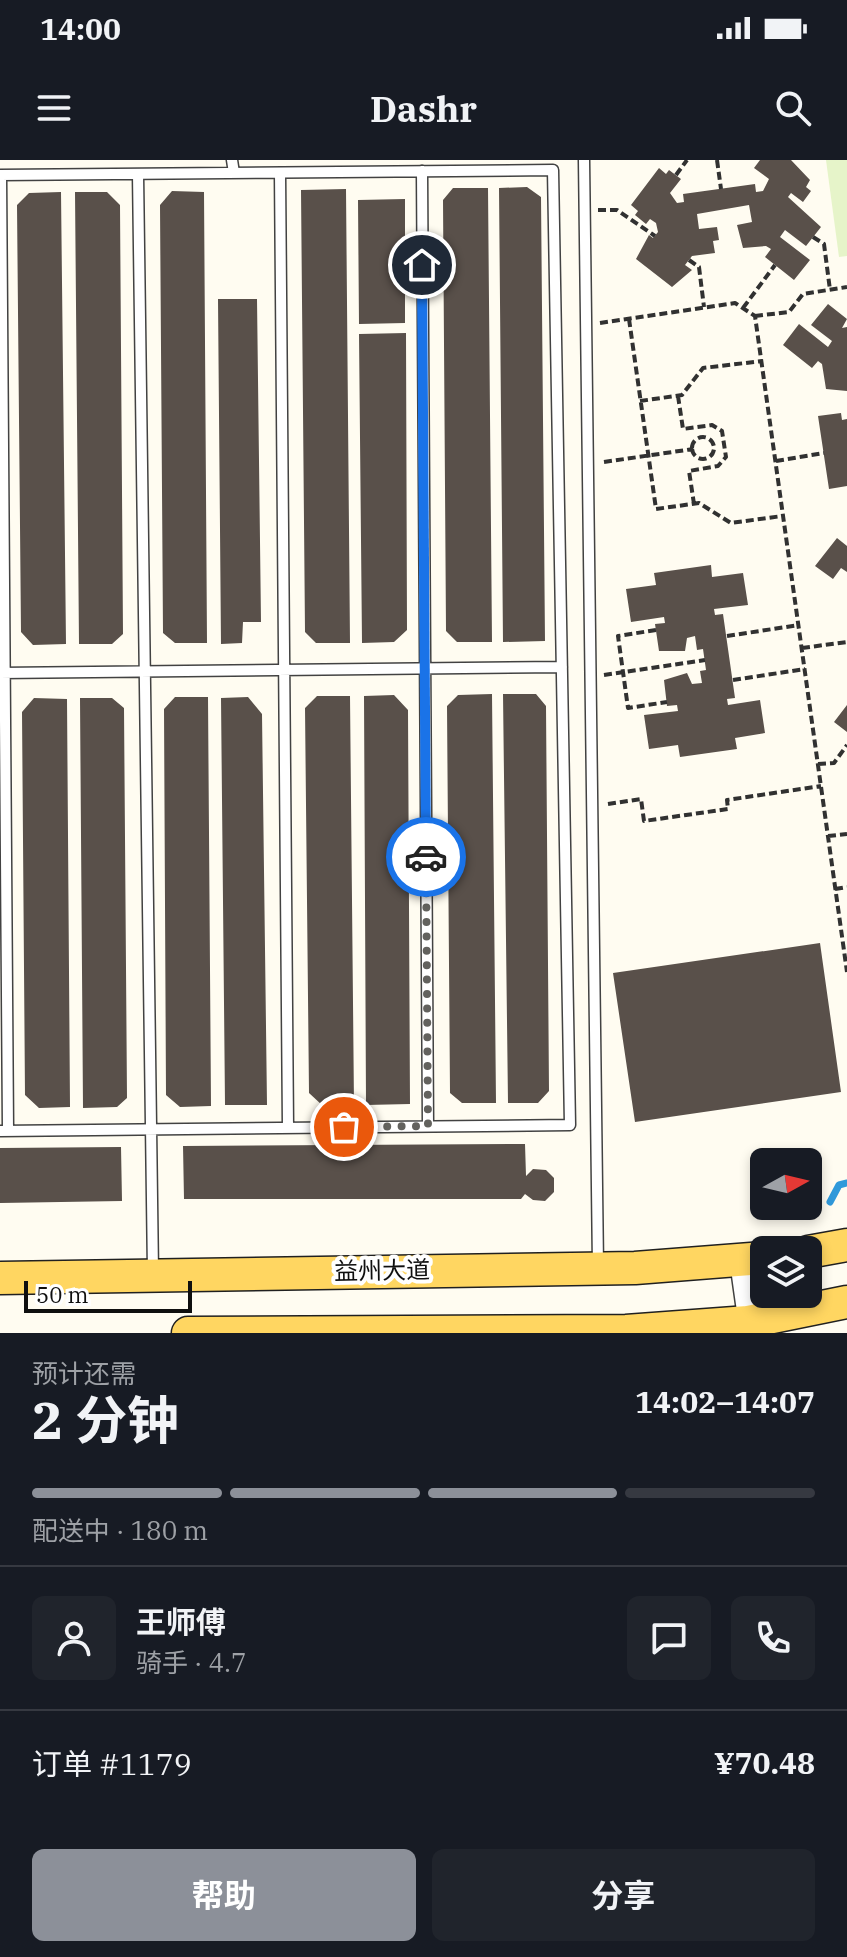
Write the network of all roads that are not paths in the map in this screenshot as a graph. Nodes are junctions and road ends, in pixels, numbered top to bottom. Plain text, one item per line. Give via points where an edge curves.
1 (232, 160) edge
2 (584, 160) edge
3 (422, 171) junction
4 (234, 173) junction
5 (280, 173) junction
6 (138, 174) junction
7 (0, 175) edge
8 (562, 667) junction
9 (425, 669) junction
10 (284, 670) junction
11 (144, 672) junction
12 (2, 673) edge
13 (428, 1126) junction
14 (288, 1128) junction
15 (150, 1129) junction
16 (4, 1130) edge
17 (847, 1245) edge
18 (822, 1249) edge
19 (750, 1259) edge
20 (598, 1268) junction
21 (153, 1276) junction
22 (0, 1278) edge
23 (847, 1302) edge
24 (750, 1304) edge
25 (749, 1327) edge
26 (188, 1333) edge

1 - 4 lane
2 - 20 lane
3 - 5 lane
3 - 8 lane via 553,170
3 - 9 lane
4 - 5 lane
4 - 6 lane
5 - 10 lane
6 - 7 lane
6 - 11 lane
7 - 12 lane
8 - 9 lane
8 - 13 lane via 570,1125
9 - 10 lane
9 - 13 lane
10 - 11 lane
10 - 14 lane
11 - 12 lane
11 - 15 lane
12 - 16 lane
13 - 14 lane
14 - 15 lane
15 - 16 lane
15 - 21 lane
17 - 18 main road
19 - 20 main road, 益州大道
20 - 21 main road, 益州大道
21 - 22 main road, 益州大道
23 - 25 main road
24 - 25 street
25 - 26 main road

